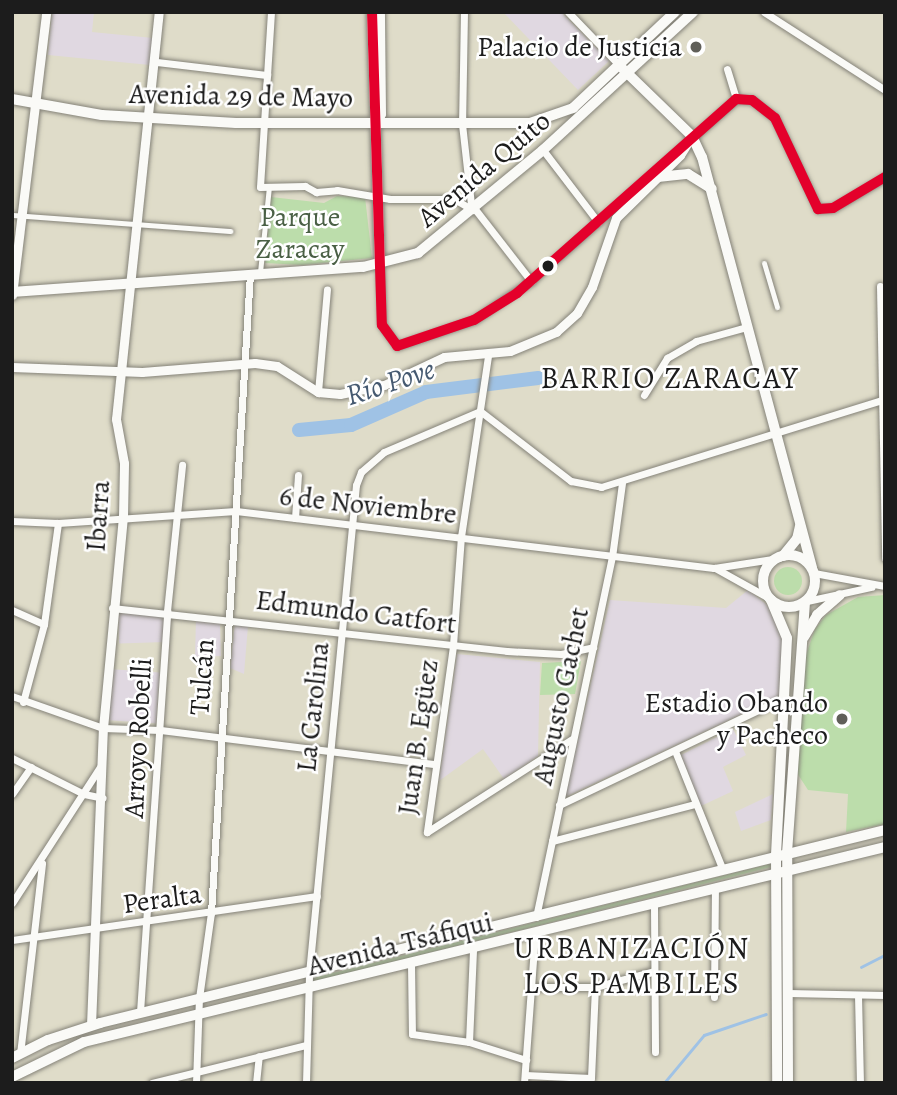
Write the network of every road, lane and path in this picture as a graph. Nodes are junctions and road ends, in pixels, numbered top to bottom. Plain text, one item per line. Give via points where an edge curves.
1 (47, 12) edge
2 (159, 12) edge
3 (271, 12) edge
4 (372, 12) edge
5 (380, 12) edge
6 (464, 12) edge
7 (568, 12) edge
8 (675, 12) edge
9 (693, 12) edge
10 (764, 12) edge
11 (156, 62) junction
12 (622, 68) junction
13 (727, 69) dead end
14 (268, 75) junction
15 (885, 90) edge
16 (12, 99) edge
17 (736, 99) junction
18 (36, 104) junction
19 (149, 119) junction
20 (377, 122) junction
21 (265, 123) junction
22 (462, 124) junction
23 (517, 124) junction
24 (692, 136) junction
25 (543, 149) junction
26 (523, 167) junction
27 (658, 177) junction
28 (885, 177) edge
29 (269, 187) junction
30 (713, 190) junction
31 (378, 196) junction
32 (473, 210) junction
33 (17, 216) edge
34 (598, 222) junction
35 (139, 228) junction
36 (230, 231) dead end
37 (764, 263) dead end
38 (380, 265) junction
39 (255, 273) junction
40 (531, 281) junction
41 (133, 286) junction
42 (880, 286) dead end
43 (327, 289) dead end
44 (12, 293) edge
45 (777, 307) dead end
46 (747, 327) junction
47 (488, 356) junction
48 (242, 363) junction
49 (12, 367) edge
50 (122, 372) junction
51 (318, 392) junction
52 (644, 394) dead end
53 (883, 399) edge
54 (480, 411) junction
55 (777, 432) junction
56 (182, 465) dead end
57 (298, 475) dead end
58 (622, 483) junction
59 (799, 508) junction
60 (236, 511) junction
61 (177, 512) junction
62 (123, 517) junction
63 (295, 518) junction
64 (14, 520) edge
65 (58, 523) junction
66 (353, 525) junction
67 (461, 536) junction
68 (612, 557) junction
69 (781, 557) junction
70 (885, 558) edge
71 (714, 568) junction
72 (813, 570) junction
73 (875, 586) junction
74 (885, 586) edge
75 (840, 595) junction
76 (770, 599) junction
77 (806, 602) junction
78 (112, 608) junction
79 (12, 610) edge
80 (167, 611) junction
81 (228, 618) junction
82 (44, 624) junction
83 (342, 632) junction
84 (453, 646) junction
85 (593, 647) junction
86 (800, 647) junction
87 (12, 696) edge
88 (785, 697) junction
89 (23, 702) junction
90 (103, 728) junction
91 (160, 730) junction
92 (219, 738) junction
93 (572, 739) junction
94 (328, 749) junction
95 (675, 751) junction
96 (12, 758) edge
97 (103, 763) junction
98 (434, 764) junction
99 (31, 767) junction
100 (12, 794) edge
101 (84, 794) junction
102 (103, 798) junction
103 (695, 804) junction
104 (559, 805) junction
105 (885, 830) edge
106 (552, 841) junction
107 (885, 847) edge
108 (787, 853) junction
109 (776, 855) junction
110 (42, 863) junction
111 (722, 869) junction
112 (789, 870) junction
113 (776, 874) junction
114 (715, 890) junction
115 (317, 896) junction
116 (12, 903) edge
117 (654, 906) junction
118 (211, 913) junction
119 (536, 916) junction
120 (149, 921) junction
121 (94, 930) junction
122 (535, 934) junction
123 (35, 938) junction
124 (12, 940) edge
125 (473, 949) junction
126 (411, 964) junction
127 (654, 971) junction
128 (309, 973) junction
129 (532, 986) junction
130 (594, 987) junction
131 (310, 989) junction
132 (788, 993) junction
133 (858, 995) junction
134 (885, 995) edge
135 (714, 997) dead end
136 (200, 998) junction
137 (141, 1013) junction
138 (199, 1014) junction
139 (91, 1025) junction
140 (469, 1042) junction
141 (306, 1045) junction
142 (655, 1052) dead end
143 (16, 1056) edge
144 (259, 1056) junction
145 (526, 1060) junction
146 (197, 1070) junction
147 (12, 1077) edge
148 (524, 1079) edge
149 (152, 1083) edge
150 (195, 1083) edge
151 (256, 1083) edge
152 (306, 1083) edge
153 (777, 1083) edge
154 (788, 1083) edge
155 (860, 1083) edge

1 - 18 street
2 - 11 street, Ibarra
3 - 14 street
4 - 20 main road via 373,114
5 - 20 main road
6 - 22 street
7 - 12 street
8 - 12 main road, Avenida Quito
9 - 12 main road, Avenida Quito
10 - 15 street
11 - 14 street
11 - 19 street, Ibarra
12 - 23 main road, Avenida 29 de Mayo via 564,114
12 - 24 main road
12 - 25 main road, Avenida Quito
13 - 17 street
14 - 21 street
16 - 18 main road, Avenida 29 de Mayo
17 - 24 street
17 - 28 street via 752,100 775,118 818,209 833,208
18 - 19 main road, Avenida 29 de Mayo
18 - 33 street
19 - 21 main road, Avenida 29 de Mayo
19 - 35 street, Ibarra
20 - 21 main road, Avenida 29 de Mayo
20 - 22 main road, Avenida 29 de Mayo
20 - 31 main road
21 - 29 street via 260,187
22 - 23 main road, Avenida 29 de Mayo
22 - 32 street
23 - 26 main road via 539,125 572,115
24 - 27 street
24 - 30 main road
24 - 34 street
25 - 26 main road, Avenida Quito
25 - 34 street
26 - 32 main road, Avenida Quito
27 - 30 main road via 688,174
27 - 47 street via 616,218 592,287 573,318 549,336
29 - 31 street via 305,186 316,192
29 - 39 street, Tulcán
30 - 46 main road
31 - 32 street via 454,199
31 - 38 main road
32 - 38 main road, Avenida Quito via 418,253
32 - 40 street
33 - 35 street
33 - 44 street
34 - 40 street
35 - 36 street
35 - 41 street, Ibarra
37 - 45 street
38 - 39 main road, Avenida Quito
38 - 40 street via 382,325 397,346 474,320
39 - 41 main road, Avenida Quito
39 - 48 street, Tulcán
41 - 44 main road, Avenida Quito
41 - 50 street, Ibarra
42 - 53 street
43 - 51 street
46 - 52 street via 696,341 667,358
46 - 55 main road
47 - 51 street via 444,357 361,391
47 - 54 street, Juan B. Egüez
48 - 50 street
48 - 51 street via 277,366
48 - 60 street, Tulcán
49 - 50 street
50 - 62 street, Ibarra via 118,431 124,463
53 - 55 street
53 - 70 street
54 - 58 street via 571,481 586,487
54 - 66 street, La Carolina via 411,438 361,472
54 - 67 street, Juan B. Egüez
55 - 58 street
55 - 59 main road
56 - 61 street, Arroyo Robelli
57 - 63 street
58 - 68 street, Augusto Gachet
59 - 69 main road via 800,532
59 - 72 main road
60 - 61 street, 6 de Noviembre
60 - 63 street, 6 de Noviembre
60 - 81 street, Tulcán
61 - 62 street, 6 de Noviembre
61 - 80 street, Arroyo Robelli
62 - 65 street, 6 de Noviembre
62 - 78 street, Ibarra
63 - 66 street, 6 de Noviembre
64 - 65 street, 6 de Noviembre
65 - 82 street
66 - 67 street, 6 de Noviembre
66 - 83 street, La Carolina
67 - 68 street, 6 de Noviembre
67 - 84 street, Juan B. Egüez
68 - 71 street, 6 de Noviembre
68 - 85 street, Augusto Gachet
69 - 71 street, 6 de Noviembre
69 - 72 main road via 802,558
69 - 76 main road via 764,576
71 - 76 street, 6 de Noviembre
72 - 73 street
72 - 77 main road via 815,588
73 - 74 street
73 - 75 street
75 - 77 street
75 - 86 main road via 815,618
76 - 77 main road via 786,607
76 - 88 main road via 786,629
77 - 86 main road
78 - 80 street, Edmundo Catfort
78 - 90 street, Ibarra
79 - 82 street
80 - 81 street, Edmundo Catfort
80 - 91 street, Arroyo Robelli
81 - 83 street, Edmundo Catfort
81 - 92 street, Tulcán
82 - 89 street
83 - 84 street, Edmundo Catfort
83 - 94 street, La Carolina
84 - 85 street, Edmundo Catfort via 561,654
84 - 98 street, Juan B. Egüez
85 - 93 street, Augusto Gachet
86 - 108 main road
87 - 89 street
88 - 95 street
88 - 109 main road
89 - 90 street
90 - 91 street
90 - 97 street, Ibarra
91 - 92 street
91 - 120 street, Arroyo Robelli
92 - 94 street
92 - 118 street, Tulcán
93 - 98 street, Juan B. Egüez via 426,832
93 - 104 street, Augusto Gachet
94 - 98 street
94 - 115 street, La Carolina
95 - 103 street
95 - 104 street
96 - 99 street
97 - 101 street
97 - 102 street, Ibarra
99 - 100 street
99 - 101 street
101 - 102 street
101 - 110 street
102 - 121 street, Ibarra
103 - 106 street
103 - 111 street
104 - 106 street, Augusto Gachet
105 - 108 main road, Avenida Tsáfiqui
106 - 119 street, Augusto Gachet
107 - 112 main road, Avenida Tsáfiqui
108 - 109 main road, Avenida Tsáfiqui
108 - 112 main road
109 - 111 main road, Avenida Tsáfiqui
109 - 113 main road
110 - 116 street
110 - 123 street
111 - 119 main road, Avenida Tsáfiqui
112 - 113 main road, Avenida Tsáfiqui
112 - 132 main road
113 - 114 main road, Avenida Tsáfiqui
113 - 153 main road
114 - 117 main road, Avenida Tsáfiqui
114 - 135 street
115 - 118 street, Peralta
115 - 128 street, La Carolina
117 - 122 main road, Avenida Tsáfiqui
117 - 127 street
118 - 120 street, Peralta
118 - 136 street, Tulcán
119 - 128 main road, Avenida Tsáfiqui
120 - 121 street, Peralta
120 - 137 street, Arroyo Robelli
121 - 123 street, Peralta
121 - 139 street, Ibarra
122 - 125 main road, Avenida Tsáfiqui
122 - 129 street
123 - 124 street, Peralta
123 - 143 street
125 - 126 main road, Avenida Tsáfiqui
125 - 140 street
126 - 131 main road, Avenida Tsáfiqui
126 - 140 street via 410,1031 415,1036
127 - 130 street
127 - 142 street
128 - 131 street, La Carolina
128 - 136 main road, Avenida Tsáfiqui
129 - 130 street
129 - 145 street
130 - 148 street via 591,1078
131 - 138 main road, Avenida Tsáfiqui
131 - 141 street, La Carolina
132 - 133 street
132 - 154 main road
133 - 134 street
133 - 155 street
136 - 137 main road, Avenida Tsáfiqui
136 - 138 street, Tulcán
137 - 139 main road, Avenida Tsáfiqui
138 - 146 street, Tulcán
138 - 147 main road, Avenida Tsáfiqui via 84,1042
139 - 143 main road, Avenida Tsáfiqui
140 - 145 street
141 - 144 street
141 - 152 street, La Carolina
144 - 146 street
144 - 151 street
145 - 148 street
146 - 149 street
146 - 150 street, Tulcán

